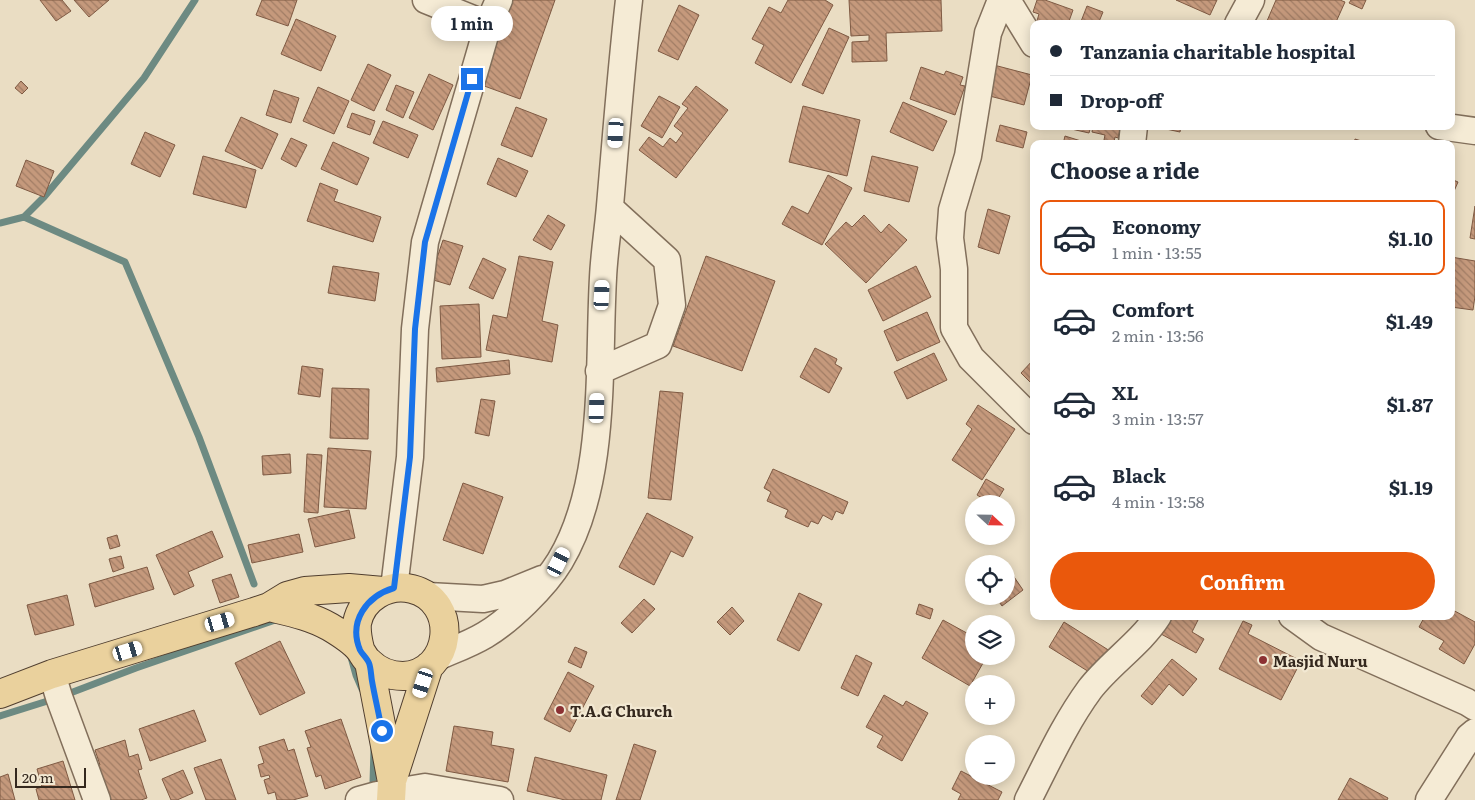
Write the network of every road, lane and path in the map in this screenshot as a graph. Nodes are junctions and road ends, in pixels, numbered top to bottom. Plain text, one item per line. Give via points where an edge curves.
1 (426, 0) edge
2 (499, 0) edge
3 (629, 0) edge
4 (1001, 0) edge
5 (1007, 0) edge
6 (1251, 0) edge
7 (1240, 20) edge
8 (488, 25) junction
9 (1030, 37) edge
10 (1455, 128) edge
11 (1475, 131) edge
12 (610, 208) junction
13 (599, 371) junction
14 (1030, 417) edge
15 (550, 575) junction
16 (388, 589) junction
17 (428, 596) junction
18 (269, 607) junction
19 (1155, 620) edge
20 (1298, 620) edge
21 (364, 656) junction
22 (433, 662) junction
23 (52, 674) junction
24 (0, 694) edge
25 (1475, 707) edge
26 (1475, 732) edge
27 (391, 792) edge
28 (97, 800) edge
29 (359, 800) edge
30 (500, 800) edge
31 (1028, 800) edge
32 (1429, 800) edge

1 - 8 street
2 - 8 street
3 - 12 street
4 - 14 street via 988,33 968,156 951,217 954,328 970,358
5 - 9 street
6 - 7 street
8 - 16 street via 425,242 415,329 410,457
10 - 11 street
12 - 13 street
12 - 13 street via 667,260 672,305 658,345
13 - 15 street via 597,427 586,497 577,527
15 - 17 street via 505,594 483,599
15 - 22 street via 518,610 486,635
16 - 17 main road via 406,587
16 - 18 main road via 306,590
16 - 21 main road via 371,599 357,622 356,636
17 - 22 main road via 442,614 445,636
18 - 21 main road via 311,617 335,630
18 - 23 main road
19 - 31 street via 1091,688 1070,719
20 - 25 street via 1321,637
21 - 22 main road via 379,670 391,675 417,673
21 - 27 main road
22 - 27 main road
23 - 24 main road
23 - 28 street
26 - 32 street via 1468,737
27 - 29 street
27 - 30 street via 425,787

